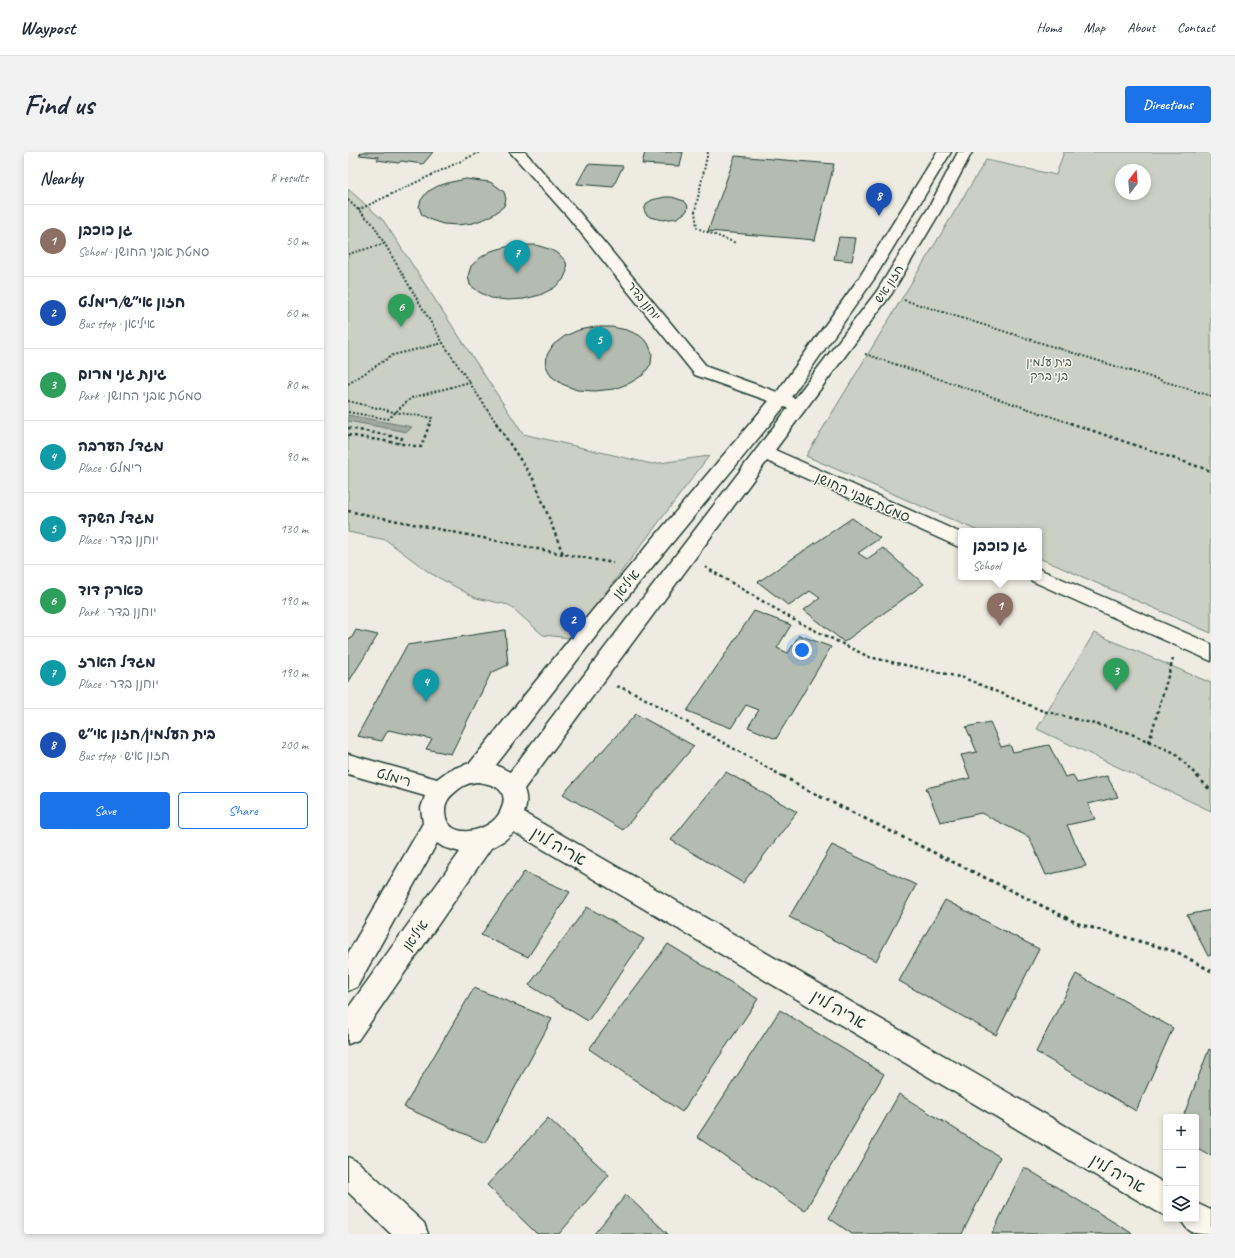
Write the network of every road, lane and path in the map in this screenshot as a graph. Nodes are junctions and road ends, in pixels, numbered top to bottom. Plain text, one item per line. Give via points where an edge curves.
1 (480, 152) edge
2 (517, 152) edge
3 (708, 152) edge
4 (944, 152) edge
5 (965, 152) edge
6 (348, 200) edge
7 (358, 210) junction
8 (736, 243) dead end
9 (384, 244) junction
10 (348, 254) edge
11 (884, 293) junction
12 (443, 343) junction
13 (845, 347) junction
14 (470, 382) junction
15 (348, 384) edge
16 (1211, 396) edge
17 (780, 400) junction
18 (348, 401) edge
19 (800, 406) junction
20 (348, 412) edge
21 (394, 412) junction
22 (348, 428) edge
23 (348, 435) edge
24 (398, 443) junction
25 (765, 453) junction
26 (1211, 471) edge
27 (348, 511) edge
28 (958, 540) edge
29 (563, 554) junction
30 (687, 555) junction
31 (618, 564) dead end
32 (1042, 577) edge
33 (1179, 639) junction
34 (1211, 653) edge
35 (594, 678) junction
36 (1149, 742) junction
37 (348, 764) edge
38 (477, 772) junction
39 (512, 787) junction
40 (441, 790) junction
41 (1211, 791) edge
42 (511, 818) junction
43 (435, 824) junction
44 (482, 839) junction
45 (1211, 971) edge
46 (348, 978) edge
47 (348, 1031) edge
48 (348, 1172) edge
49 (1163, 1199) edge
50 (1199, 1220) edge
51 (1211, 1227) edge
52 (413, 1234) edge

1 - 7 path
2 - 17 street, יוחנן בדר via 574,215 701,371
3 - 8 path via 695,211 697,228
4 - 17 street, חזון איש via 866,279
5 - 11 street, חזון איש via 936,207
6 - 7 path
7 - 9 path via 373,224
9 - 10 path
9 - 12 path
11 - 13 street, חזון איש
11 - 16 path
12 - 14 path
12 - 15 path via 393,355
13 - 19 street, חזון איש
13 - 26 path
14 - 21 path via 411,398
14 - 29 path via 535,482
17 - 19 street, יוחנן בדר
17 - 38 street, איליאן via 599,617
18 - 21 path
19 - 25 street
20 - 21 path via 388,419
21 - 24 path via 432,418 421,447
22 - 24 path via 402,438
23 - 24 path
25 - 28 street, סמטת אבני החושן
25 - 30 street
27 - 29 path
29 - 31 path
30 - 35 street
30 - 36 path via 796,622 869,657 964,678 1043,711 1127,732
32 - 33 street
33 - 34 street
33 - 36 path
35 - 39 street
35 - 45 path via 635,693 809,791 1079,924 1177,952
36 - 41 path via 1175,753
37 - 40 street, רימלט
38 - 39 street via 498,775
38 - 40 street via 463,774
39 - 42 street via 516,796
40 - 43 street via 432,810
42 - 44 street via 491,837
42 - 49 street, אריה לוין
43 - 44 street via 445,836 455,841
43 - 46 street
44 - 47 street, איליאן
48 - 52 street
50 - 51 street

